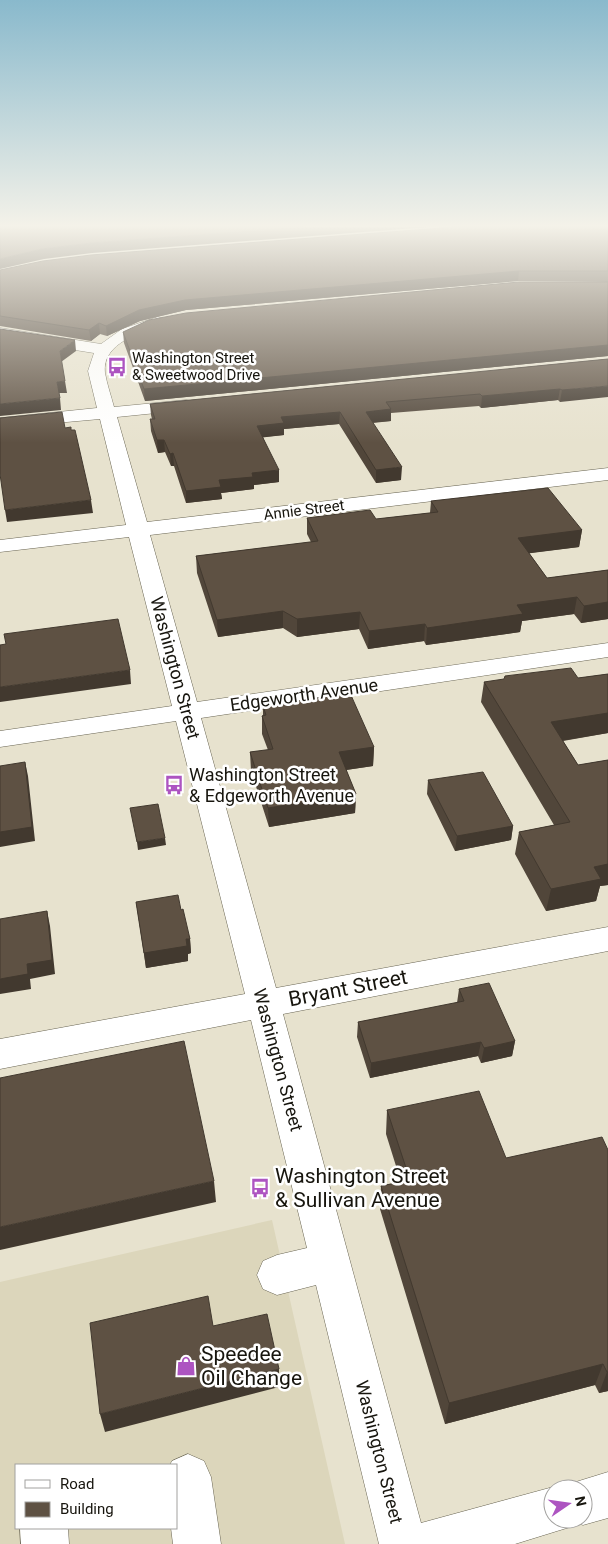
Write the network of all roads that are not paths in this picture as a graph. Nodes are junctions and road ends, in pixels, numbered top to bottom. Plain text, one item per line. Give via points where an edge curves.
1 (177, 318) edge
2 (0, 333) edge
3 (103, 349) junction
4 (205, 403) edge
5 (106, 412) junction
6 (0, 423) edge
7 (608, 474) edge
8 (387, 500) junction
9 (398, 519) edge
10 (138, 530) junction
11 (0, 546) edge
12 (608, 650) edge
13 (187, 712) junction
14 (0, 739) edge
15 (608, 939) edge
16 (264, 1004) junction
17 (0, 1054) edge
18 (330, 1262) junction
19 (277, 1275) dead end
20 (188, 1477) dead end
21 (608, 1496) edge
22 (593, 1500) edge
23 (543, 1513) edge
24 (44, 1529) edge
25 (45, 1544) edge
26 (197, 1544) edge
27 (403, 1544) edge
28 (429, 1544) edge

1 - 3 street via 123,335
2 - 3 street
3 - 5 street, Washington Street via 96,371
4 - 5 street
5 - 6 street
5 - 10 street, Washington Street
7 - 8 street, Annie Street
8 - 9 street
8 - 10 street, Annie Street via 284,522
10 - 11 street, Annie Street
10 - 13 street, Washington Street
12 - 13 street, Edgeworth Avenue via 386,691
13 - 14 street, Edgeworth Avenue
13 - 16 street, Washington Street
15 - 16 street, Bryant Street
16 - 17 street, Bryant Street
16 - 18 street, Washington Street
18 - 19 street
18 - 27 street, Washington Street
20 - 26 street
21 - 22 street
23 - 28 street
24 - 25 street

